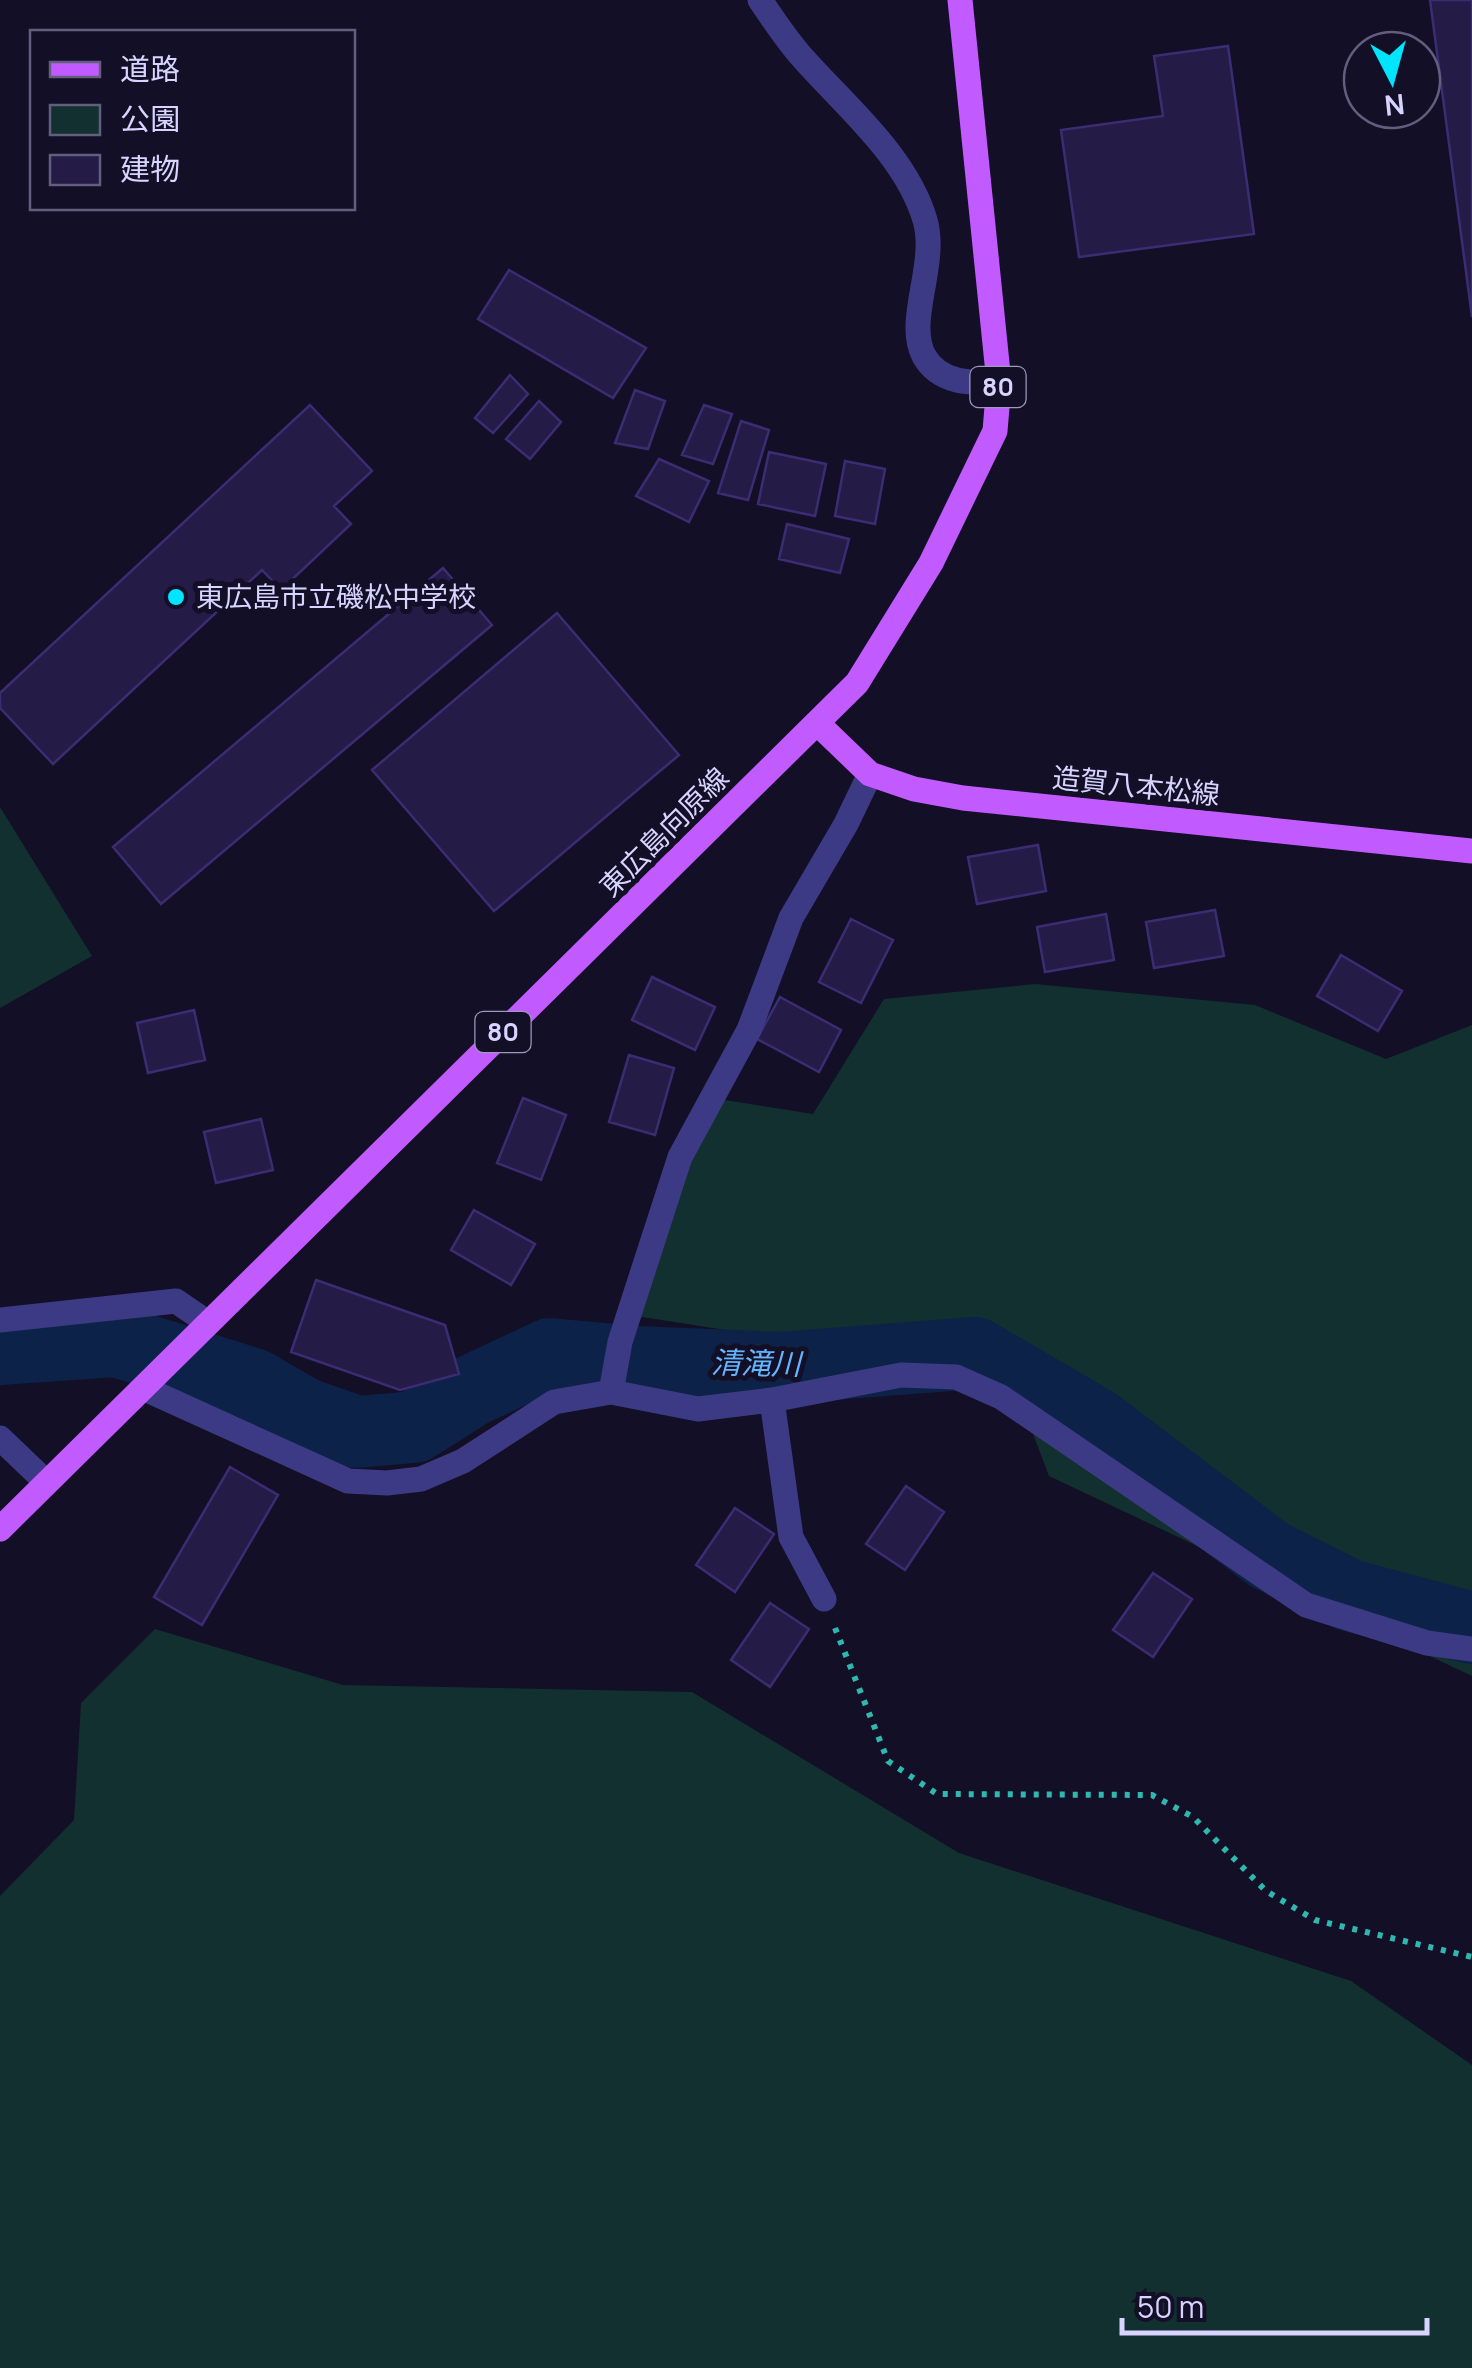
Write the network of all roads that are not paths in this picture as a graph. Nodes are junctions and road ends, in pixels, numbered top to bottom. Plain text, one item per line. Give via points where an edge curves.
1 (760, 0) edge
2 (960, 0) edge
3 (999, 383) junction
4 (817, 723) junction
5 (870, 774) junction
6 (1472, 851) edge
7 (0, 1320) edge
8 (200, 1332) junction
9 (610, 1387) junction
10 (143, 1388) junction
11 (772, 1400) junction
12 (0, 1438) edge
13 (46, 1482) junction
14 (0, 1529) edge
15 (824, 1599) road end
16 (1472, 1649) edge

1 - 3 street via 915,191 927,224 927,275 916,322 924,356 944,377
2 - 3 main road, 東広島向原線 / 80
3 - 4 main road, 東広島向原線 / 80 via 995,431 931,563 857,683
4 - 5 main road, 造賀八本松線
4 - 8 main road, 東広島向原線 / 80
5 - 6 main road, 造賀八本松線 via 963,798
5 - 9 street via 791,918 749,1030 680,1157
7 - 8 street via 176,1301
8 - 10 main road, 東広島向原線 / 80
9 - 10 street via 554,1402 462,1461 388,1483 348,1481
9 - 11 street via 698,1408
10 - 13 main road, 東広島向原線 / 80
11 - 15 street via 791,1536
11 - 16 street via 901,1375 956,1377 1001,1397 1306,1604 1427,1643
12 - 13 street
13 - 14 main road, 東広島向原線 / 80

